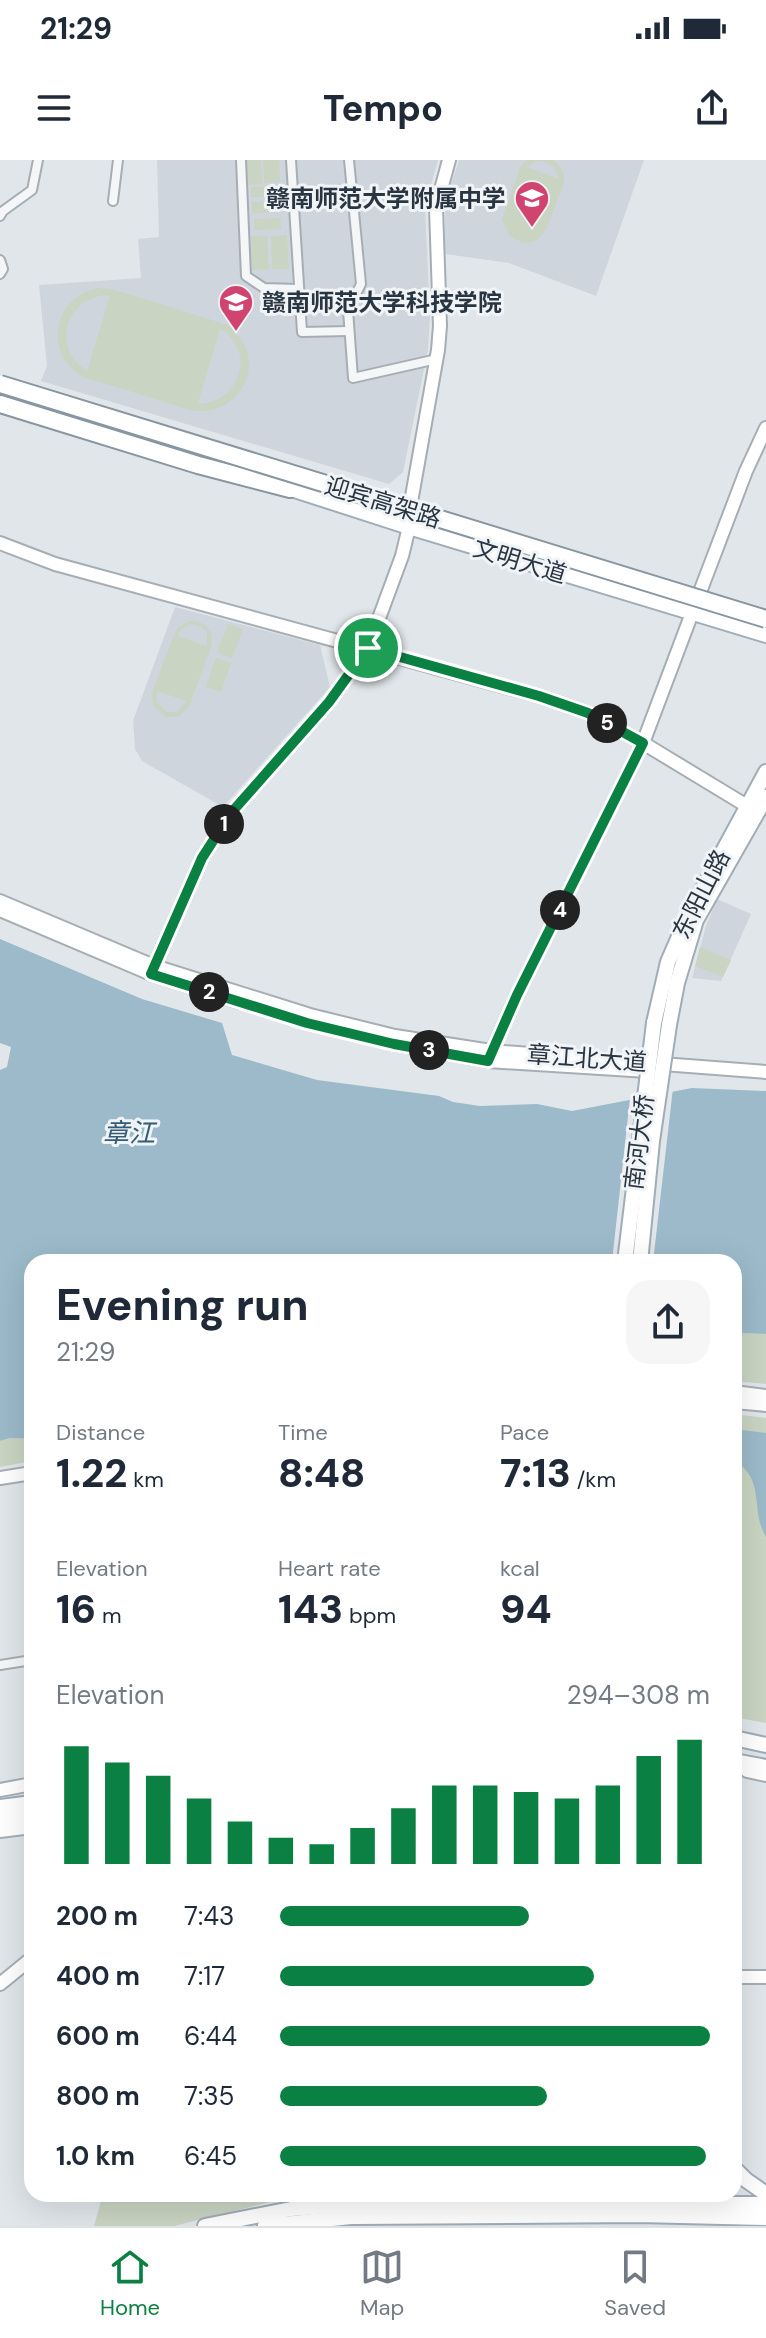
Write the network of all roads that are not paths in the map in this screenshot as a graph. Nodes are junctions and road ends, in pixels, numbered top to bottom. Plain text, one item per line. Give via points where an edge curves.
1 (38, 160) edge
2 (118, 160) edge
3 (241, 160) edge
4 (291, 160) edge
5 (349, 160) edge
6 (449, 160) edge
7 (113, 201) dead end
8 (0, 216) edge
9 (0, 260) edge
10 (0, 274) edge
11 (298, 289) junction
12 (349, 331) junction
13 (437, 359) junction
14 (0, 381) edge
15 (0, 399) edge
16 (766, 428) edge
17 (290, 489) junction
18 (407, 504) junction
19 (409, 527) junction
20 (0, 543) edge
21 (668, 583) joint
22 (700, 592) junction
23 (766, 611) edge
24 (692, 613) junction
25 (766, 619) edge
26 (766, 628) edge
27 (766, 635) edge
28 (368, 648) junction
29 (643, 743) junction
30 (766, 772) edge
31 (766, 797) edge
32 (757, 812) edge
33 (0, 901) edge
34 (0, 910) edge
35 (153, 970) junction
36 (662, 1024) junction
37 (490, 1056) junction
38 (766, 1072) edge
39 (766, 1079) edge
40 (626, 1254) edge
41 (641, 1254) edge
42 (742, 1393) edge
43 (766, 1396) edge
44 (742, 1403) edge
45 (766, 1405) edge
46 (24, 1474) edge
47 (0, 1478) edge
48 (24, 1482) edge
49 (0, 1486) edge
50 (24, 1661) edge
51 (0, 1665) edge
52 (742, 1738) edge
53 (766, 1745) edge
54 (742, 1764) edge
55 (742, 1765) edge
56 (766, 1767) edge
57 (766, 1775) edge
58 (24, 1786) edge
59 (0, 1790) edge
60 (24, 1804) edge
61 (0, 1807) edge
62 (24, 1817) edge
63 (0, 1820) edge
64 (24, 1828) edge
65 (0, 1831) edge
66 (24, 1964) edge
67 (742, 1977) edge
68 (766, 1977) edge
69 (0, 1984) edge
70 (742, 2176) edge
71 (766, 2194) edge
72 (353, 2202) edge
73 (441, 2202) edge
74 (648, 2202) edge
75 (766, 2204) edge
76 (634, 2209) junction
77 (701, 2210) edge
78 (732, 2210) edge
79 (328, 2217) edge
80 (766, 2218) edge
81 (205, 2226) edge
82 (265, 2226) edge
83 (671, 2226) edge

1 - 8 street via 32,190
2 - 7 street
3 - 11 street via 246,276 264,288
4 - 11 street
5 - 12 street via 361,284 349,304
6 - 13 street via 436,208
9 - 10 street
11 - 12 street via 302,332
12 - 13 street via 353,378
13 - 18 street
14 - 18 highway, 迎宾高架路, bridge
15 - 17 main road, 文明大道
15 - 17 highway via 198,465
15 - 26 highway, 迎宾高架路
16 - 22 street
17 - 19 main road, 文明大道
18 - 19 street
18 - 21 highway, bridge
18 - 25 highway, 迎宾高架路, bridge
19 - 24 main road, 文明大道
19 - 28 street
20 - 28 street via 55,564
21 - 22 main road
22 - 23 main road
24 - 27 main road, 文明大道
24 - 29 street
28 - 29 street via 539,696 588,713
28 - 35 street via 329,702 231,813 202,858
29 - 32 street
29 - 37 street
30 - 32 main road, 东阳山路
31 - 32 main road, 东阳山路
32 - 36 main road, 东阳山路 via 696,920
33 - 35 street, 章江北大道
34 - 35 street, 章江北大道
35 - 37 street, 章江北大道 via 307,1023 394,1044
36 - 40 main road, 南河大桥, bridge
36 - 41 main road, 南河大桥, bridge
37 - 38 street, 章江北大道
37 - 39 street, 章江北大道
42 - 43 street
44 - 45 street
46 - 47 street
48 - 49 street
50 - 51 street
52 - 53 main road
54 - 56 main road
55 - 57 street
58 - 59 street
60 - 61 main road
62 - 63 main road
64 - 65 street
66 - 69 street
67 - 68 street
70 - 71 main road
72 - 79 main road
73 - 76 main road
74 - 76 main road
75 - 78 main road
76 - 77 main road
76 - 79 main road
76 - 83 main road
77 - 78 main road
78 - 80 main road
79 - 81 main road via 291,2209
79 - 82 main road

